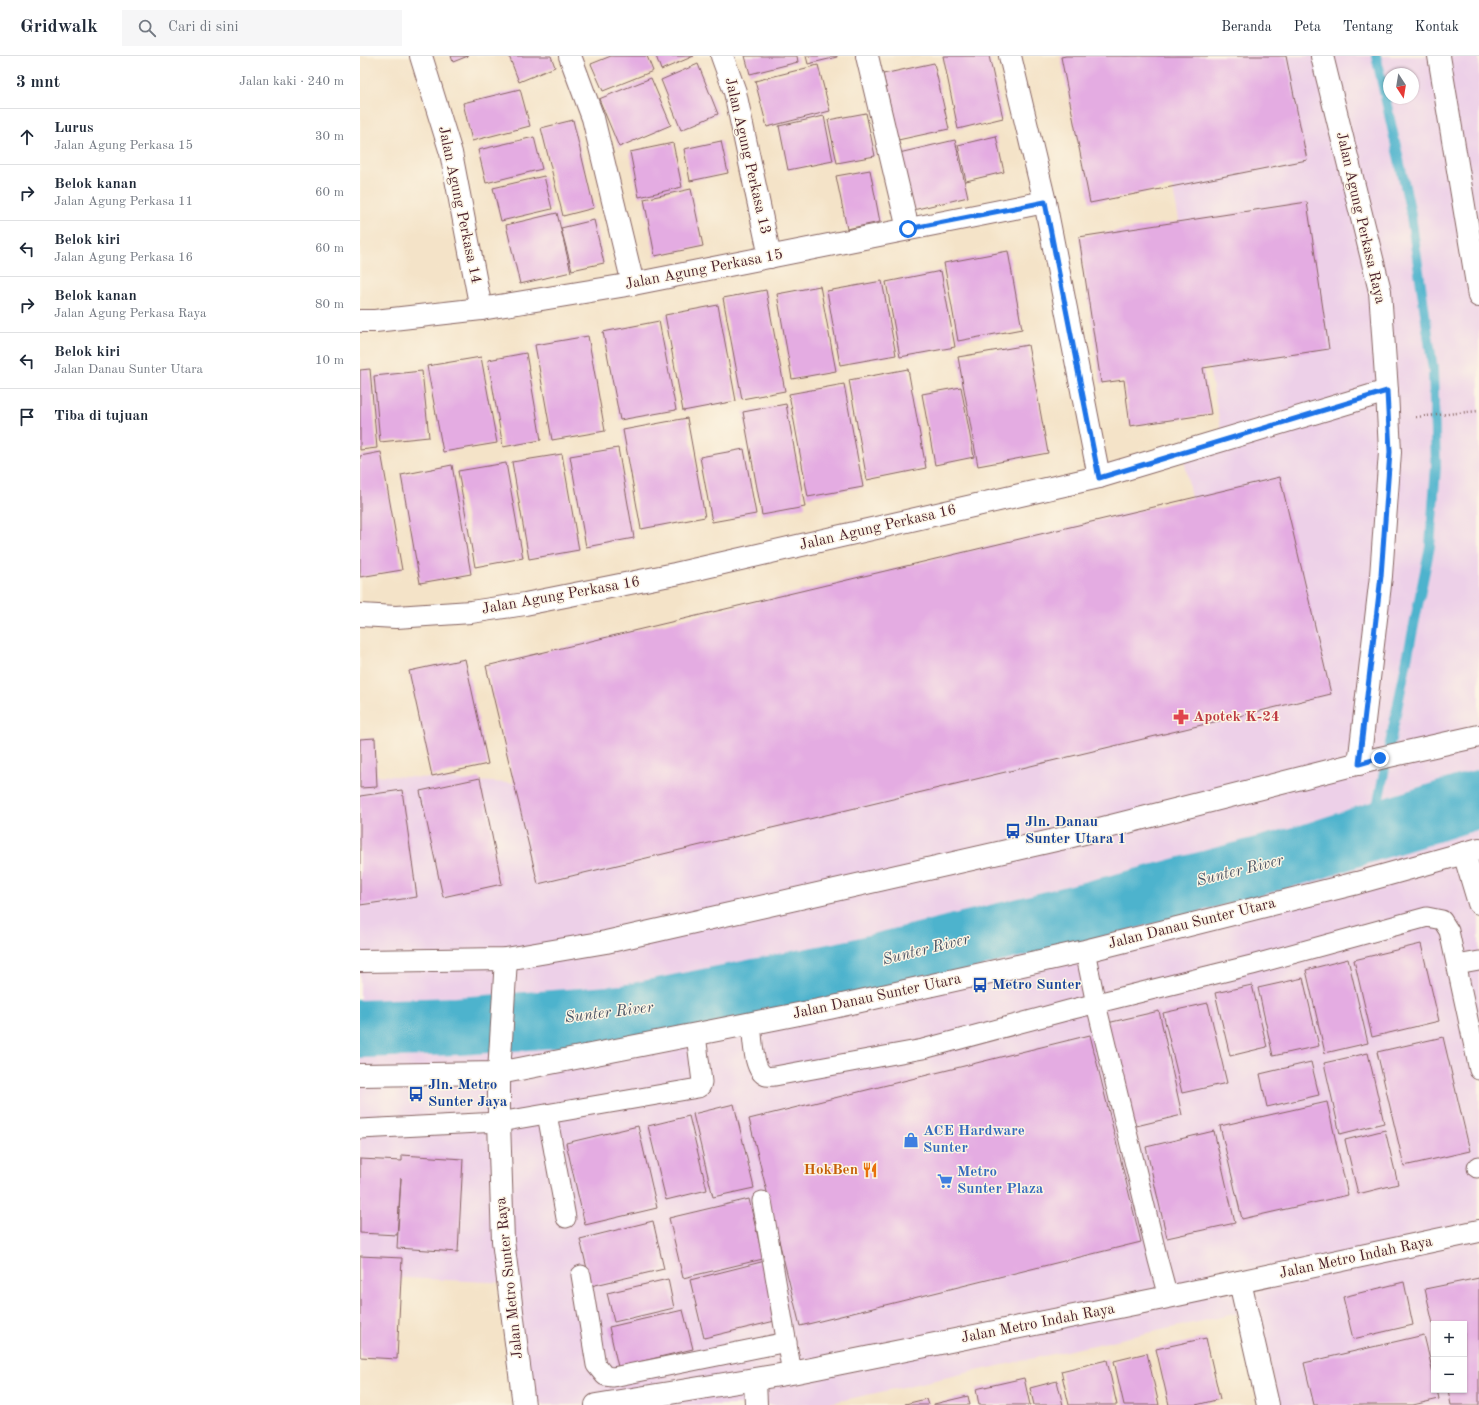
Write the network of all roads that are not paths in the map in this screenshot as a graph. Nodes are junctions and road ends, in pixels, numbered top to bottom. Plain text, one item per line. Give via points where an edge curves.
1 (421, 56) edge
2 (570, 56) edge
3 (722, 56) edge
4 (867, 56) edge
5 (1010, 56) edge
6 (1322, 56) edge
7 (1440, 56) edge
8 (1045, 202) junction
9 (908, 229) junction
10 (770, 257) junction
11 (633, 284) junction
12 (1479, 296) edge
13 (481, 309) junction
14 (360, 321) edge
15 (1387, 391) junction
16 (1099, 478) junction
17 (360, 614) edge
18 (1472, 738) edge
19 (1359, 764) junction
20 (1474, 850) edge
21 (1479, 903) edge
22 (1085, 951) junction
23 (506, 959) junction
24 (360, 961) edge
25 (1479, 961) edge
26 (1457, 965) junction
27 (1096, 1004) junction
28 (751, 1023) junction
29 (696, 1035) junction
30 (1479, 1070) edge
31 (499, 1073) junction
32 (360, 1075) edge
33 (547, 1114) junction
34 (499, 1122) junction
35 (360, 1129) edge
36 (762, 1201) dead end
37 (566, 1218) dead end
38 (1479, 1231) edge
39 (581, 1275) dead end
40 (1240, 1282) junction
41 (1168, 1298) junction
42 (787, 1342) junction
43 (792, 1373) junction
44 (755, 1380) junction
45 (524, 1405) edge
46 (596, 1405) edge
47 (756, 1405) edge
48 (1268, 1405) edge

1 - 13 street, Jalan Agung Perkasa 14 via 451,153
2 - 11 street via 593,118
3 - 10 street, Jalan Agung Perkasa 13 via 735,92
4 - 9 street
5 - 8 street
6 - 15 street, Jalan Agung Perkasa Raya via 1380,291
7 - 12 street
8 - 9 street, Jalan Agung Perkasa 15
8 - 16 street
9 - 10 street, Jalan Agung Perkasa 15
10 - 11 street, Jalan Agung Perkasa 15
11 - 13 street, Jalan Agung Perkasa 15
13 - 14 street, Jalan Agung Perkasa 15
15 - 16 street, Jalan Agung Perkasa 16
15 - 19 street, Jalan Agung Perkasa Raya via 1390,452 1382,569
16 - 17 street, Jalan Agung Perkasa 16 via 675,574 525,604 471,612 396,617
18 - 19 street
19 - 23 street via 1045,842 606,942
20 - 21 street
20 - 22 street, Jalan Danau Sunter Utara via 1357,883
22 - 27 lane
22 - 28 street, Jalan Danau Sunter Utara via 836,1007
23 - 24 street
23 - 31 street, Jalan Metro Sunter Raya
25 - 26 lane
26 - 27 lane via 1449,932 1442,920 1427,917
26 - 30 lane
27 - 28 lane via 923,1049 775,1076 767,1076 760,1071 755,1060
27 - 41 lane
28 - 29 street, Jalan Danau Sunter Utara
29 - 31 street, Jalan Danau Sunter Utara
29 - 33 lane via 702,1082 698,1088
31 - 32 street, Jalan Danau Sunter Utara
31 - 34 street, Jalan Metro Sunter Raya
33 - 34 lane
33 - 37 lane
34 - 35 lane
34 - 45 street, Jalan Metro Sunter Raya via 503,1241
36 - 42 lane
38 - 40 street, Jalan Metro Indah Raya
39 - 42 lane via 596,1365 605,1376 613,1377
40 - 41 street, Jalan Metro Indah Raya
40 - 48 street
41 - 43 street, Jalan Metro Indah Raya
42 - 43 lane
43 - 44 street, Jalan Metro Indah Raya
44 - 46 street, Jalan Metro Indah Raya
44 - 47 street

